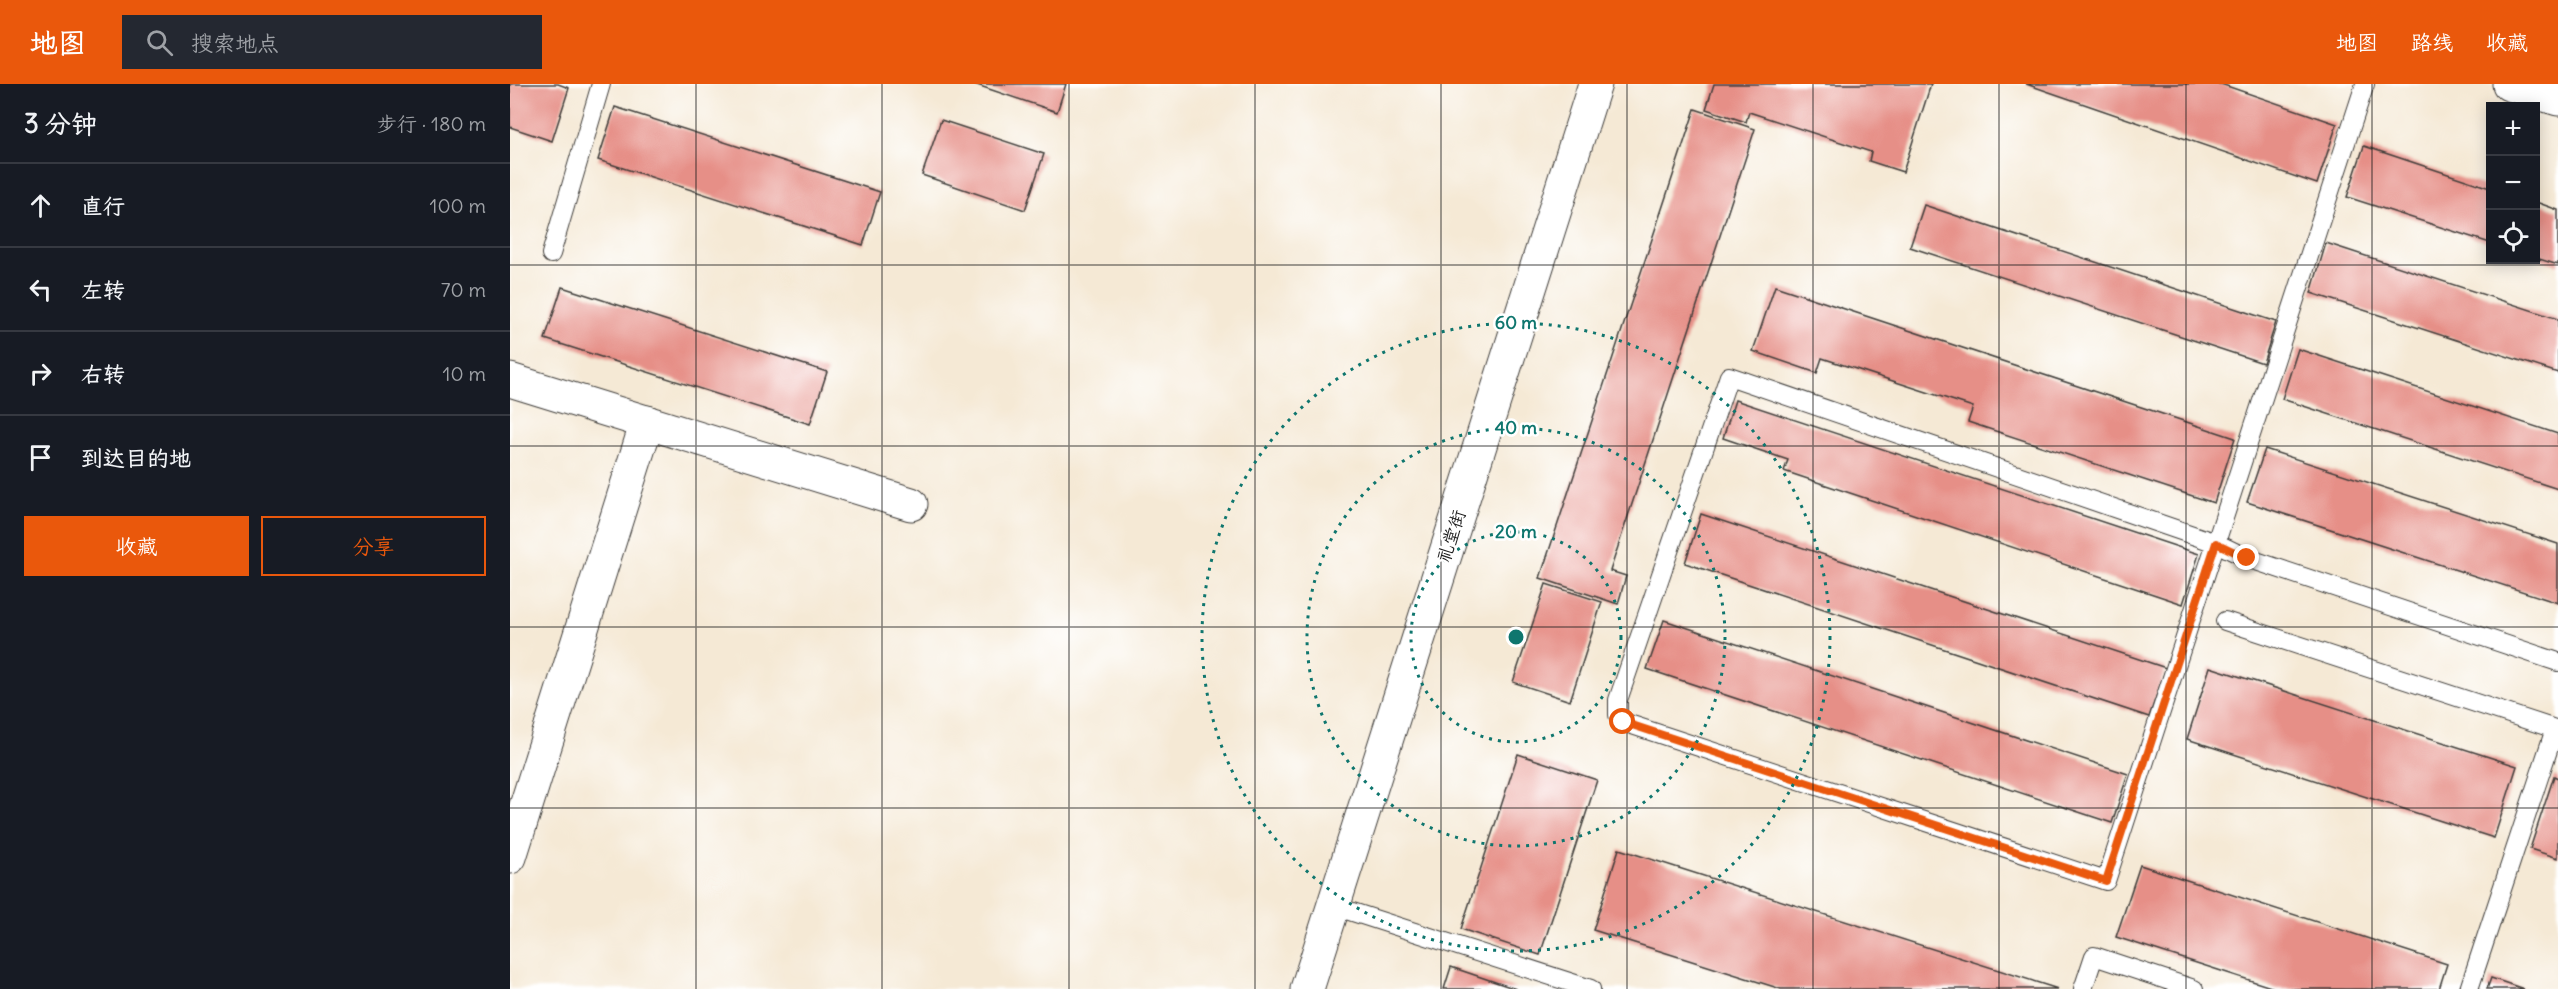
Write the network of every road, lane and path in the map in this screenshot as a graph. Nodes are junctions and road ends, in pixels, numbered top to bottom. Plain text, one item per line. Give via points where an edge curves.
1 (601, 84) edge
2 (1595, 84) edge
3 (2365, 84) edge
4 (2509, 84) edge
5 (2558, 99) edge
6 (551, 254) dead end
7 (510, 380) edge
8 (647, 422) junction
9 (911, 504) dead end
10 (2216, 543) junction
11 (2225, 621) dead end
12 (2558, 662) edge
13 (2557, 730) edge
14 (510, 857) edge
15 (1334, 906) junction
16 (1307, 989) edge
17 (1591, 989) edge
18 (2082, 989) edge
19 (2194, 989) edge
20 (2469, 989) edge

1 - 6 lane
2 - 15 street, 礼堂街
3 - 10 lane
4 - 5 street
7 - 8 street
8 - 9 street
8 - 14 street
10 - 10 lane via 2106,881 1623,722 1618,715 1617,700 1730,376
10 - 12 lane via 2247,558
11 - 13 lane
13 - 20 lane
15 - 16 street, 礼堂街
15 - 17 lane
18 - 19 lane via 2094,956

